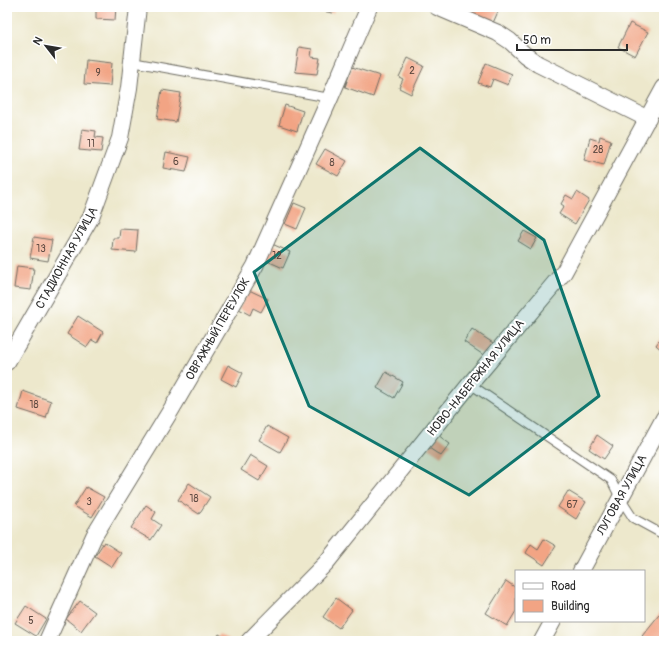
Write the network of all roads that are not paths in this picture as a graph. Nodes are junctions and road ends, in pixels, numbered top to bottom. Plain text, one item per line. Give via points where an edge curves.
1 (138, 7) edge
2 (369, 7) edge
3 (437, 7) edge
4 (132, 62) junction
5 (664, 88) edge
6 (330, 98) junction
7 (648, 119) junction
8 (7, 362) edge
9 (470, 384) junction
10 (664, 418) edge
11 (620, 498) junction
12 (664, 535) edge
13 (581, 570) edge
14 (552, 622) edge
15 (47, 641) edge
16 (249, 641) edge
17 (542, 641) edge

1 - 4 street, СТАДИОННАЯ УЛИЦА
2 - 6 street, ОВРАЖНЫЙ ПЕРЕУЛОК
3 - 7 street via 498,33 538,64
4 - 6 lane
4 - 8 street, СТАДИОННАЯ УЛИЦА via 120,138 91,217
5 - 7 street, НОВО-НАБЕРЕЖНАЯ УЛИЦА
6 - 15 street, ОВРАЖНЫЙ ПЕРЕУЛОК via 255,266 94,536
7 - 9 street, НОВО-НАБЕРЕЖНАЯ УЛИЦА via 564,272
9 - 11 lane via 611,480
9 - 16 street, НОВО-НАБЕРЕЖНАЯ УЛИЦА via 326,562
10 - 11 street, ЛУГОВАЯ УЛИЦА
11 - 12 lane via 633,518
11 - 13 street, ЛУГОВАЯ УЛИЦА
14 - 17 street

